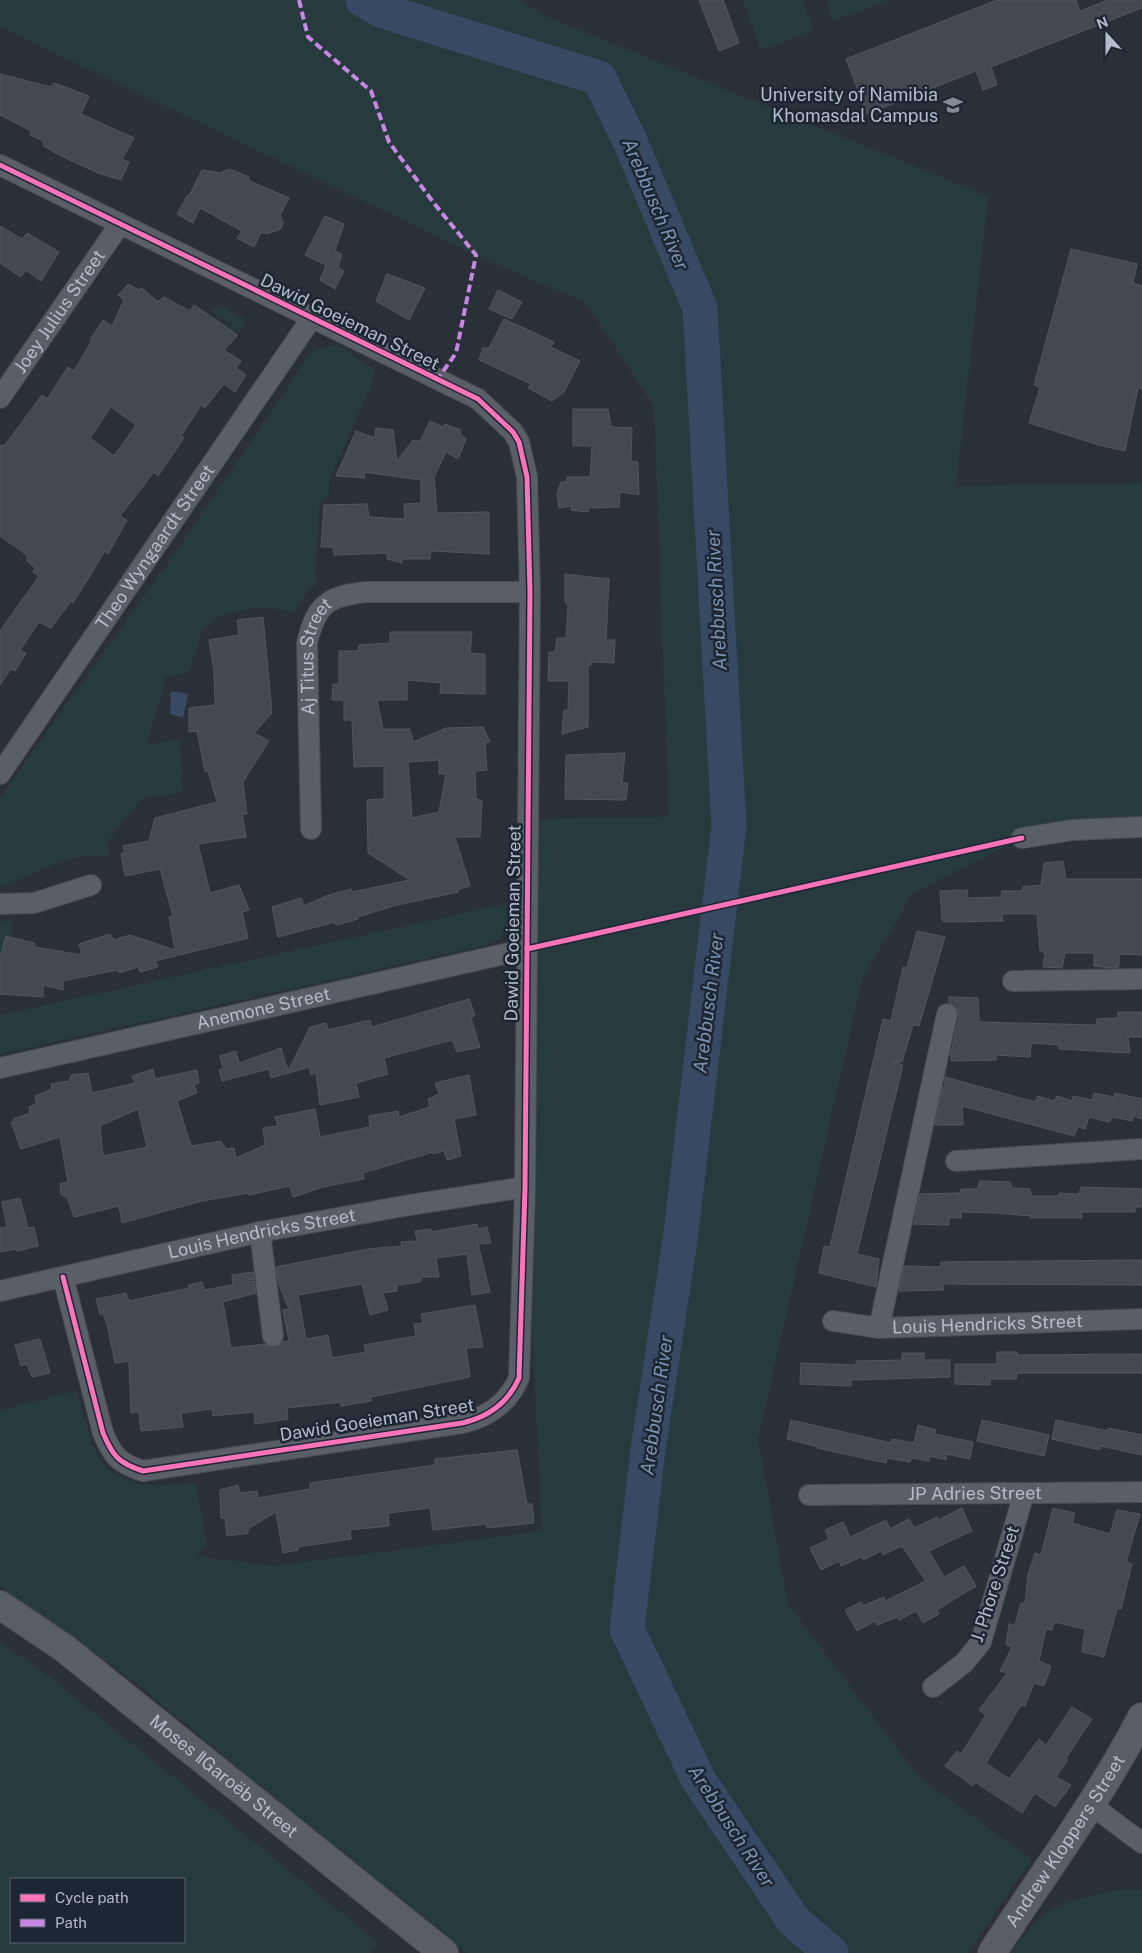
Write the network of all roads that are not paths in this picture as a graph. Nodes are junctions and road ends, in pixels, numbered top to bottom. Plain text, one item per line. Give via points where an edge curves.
1 (0, 165) edge
2 (120, 224) junction
3 (311, 319) junction
4 (0, 398) edge
5 (530, 592) junction
6 (0, 774) edge
7 (1142, 827) edge
8 (311, 829) dead end
9 (1022, 838) dead end
10 (91, 885) dead end
11 (1, 905) edge
12 (527, 949) junction
13 (1142, 979) edge
14 (1013, 981) dead end
15 (947, 1014) dead end
16 (0, 1068) edge
17 (1142, 1149) edge
18 (956, 1161) dead end
19 (525, 1187) junction
20 (260, 1232) junction
21 (63, 1277) junction
22 (0, 1291) edge
23 (1142, 1319) edge
24 (833, 1321) dead end
25 (879, 1328) junction
26 (273, 1336) dead end
27 (1142, 1492) edge
28 (1024, 1493) junction
29 (809, 1495) dead end
30 (0, 1605) edge
31 (933, 1686) dead end
32 (1142, 1717) edge
33 (1090, 1804) junction
34 (1142, 1843) edge
35 (997, 1945) edge
36 (444, 1953) edge

1 - 2 street, Dawid Goeieman Street
2 - 3 street, Dawid Goeieman Street
2 - 4 street, Joey Julius Street
3 - 5 street, Dawid Goeieman Street via 478,399 513,432 519,442 527,477
3 - 6 street, Theo Wyngaardt Street
5 - 8 street, Aj Titus Street via 366,592 344,594 320,609 307,643
5 - 12 street, Dawid Goeieman Street
7 - 9 street via 1073,830
10 - 11 street via 34,903
12 - 16 street, Anemone Street
12 - 19 street, Dawid Goeieman Street
13 - 14 street
15 - 25 street
17 - 18 street
19 - 20 street, Louis Hendricks Street
19 - 21 street, Dawid Goeieman Street via 519,1378 494,1412 462,1423 143,1471 125,1465 112,1453 103,1433
20 - 21 street, Louis Hendricks Street
20 - 26 street
21 - 22 street, Louis Hendricks Street
23 - 25 street, Louis Hendricks Street
24 - 25 street, Louis Hendricks Street
27 - 28 street, JP Adries Street
28 - 29 street, JP Adries Street
28 - 31 street, J. Phore Street via 981,1642 964,1663
30 - 36 main road, Moses ǁGaroëb Street via 64,1648
32 - 33 main road, Andrew Kloppers Street
33 - 34 street
33 - 35 main road, Andrew Kloppers Street

